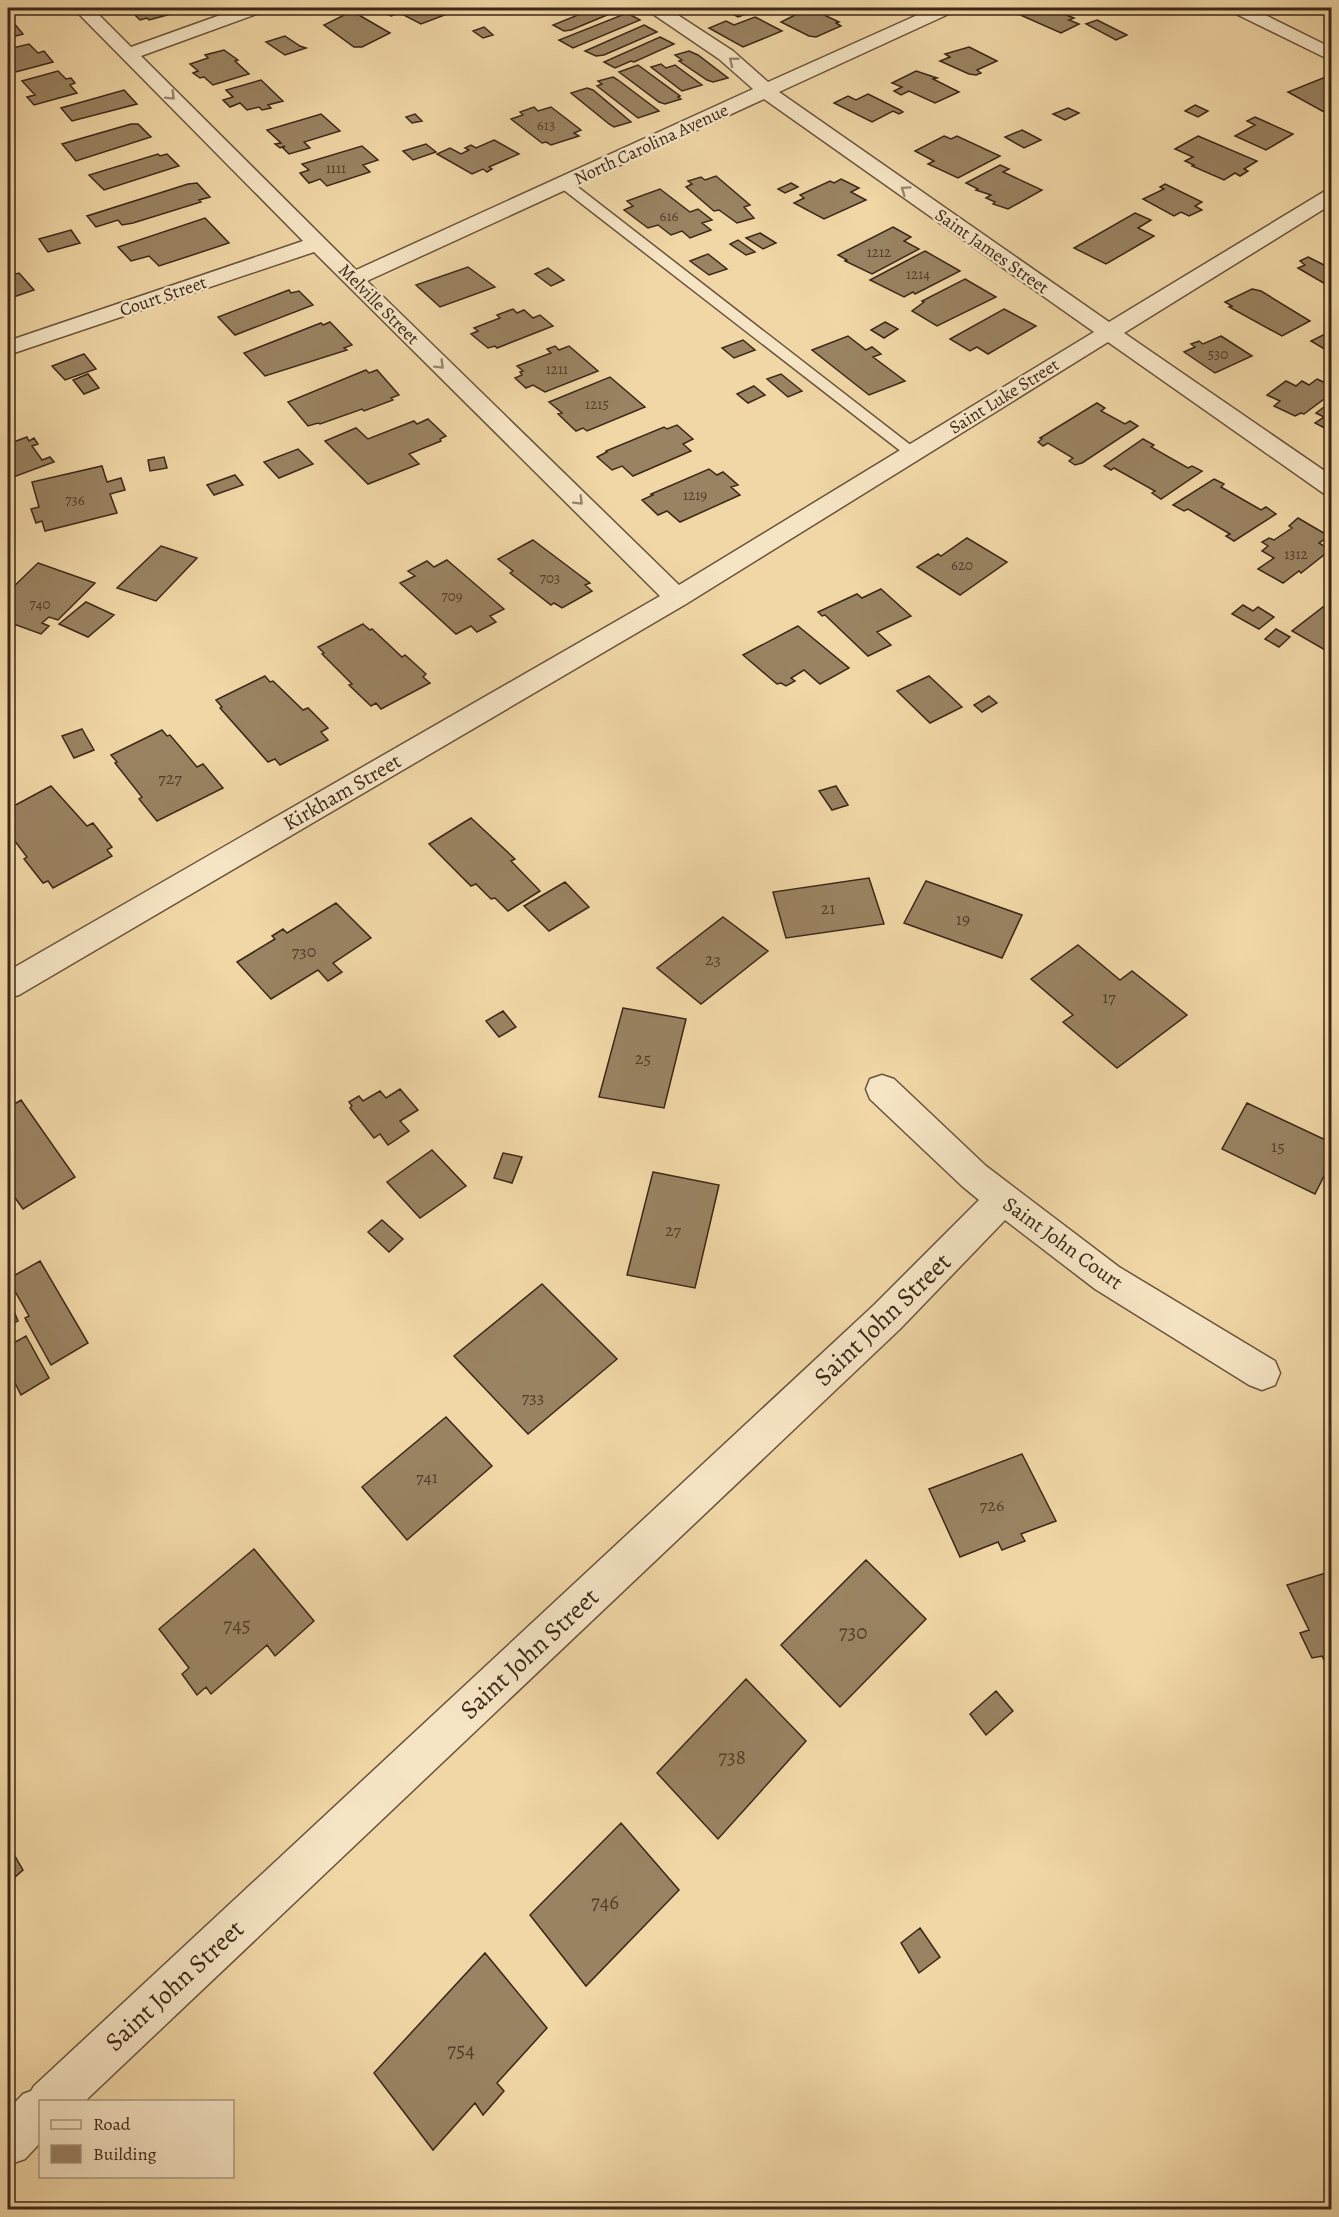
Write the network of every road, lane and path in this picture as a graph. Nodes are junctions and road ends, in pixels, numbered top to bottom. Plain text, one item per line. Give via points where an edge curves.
1 (82, 8) edge
2 (256, 8) edge
3 (656, 8) edge
4 (947, 8) edge
5 (1238, 8) edge
6 (129, 54) junction
7 (1332, 56) edge
8 (766, 91) junction
9 (565, 184) junction
10 (1332, 195) edge
11 (318, 243) junction
12 (353, 279) junction
13 (1108, 332) junction
14 (8, 348) edge
15 (912, 453) junction
16 (1332, 488) edge
17 (677, 598) junction
18 (8, 986) edge
19 (882, 1089) dead end
20 (1003, 1199) junction
21 (1262, 1373) dead end
22 (52, 2100) edge
23 (39, 2112) edge
24 (8, 2142) edge

1 - 6 street, Melville Street
2 - 6 street
8 -> 3 street, Saint James Street via 726,55
4 - 8 street, North Carolina Avenue
5 - 7 street
6 -> 11 street, Melville Street
8 - 9 street, North Carolina Avenue
13 -> 8 street, Saint James Street
9 - 12 street, North Carolina Avenue
9 - 15 lane
10 - 13 street, Saint Luke Street
11 - 12 street, Melville Street
11 - 14 street, Court Street
12 -> 17 street, Melville Street
13 - 15 street, Saint Luke Street
13 - 16 street, Saint James Street
15 - 17 street, Saint Luke Street
17 - 18 street, Kirkham Street
19 - 20 street, Saint John Court
20 - 21 street, Saint John Court via 1107,1278
20 - 22 street, Saint John Street via 887,1317
23 - 24 street

